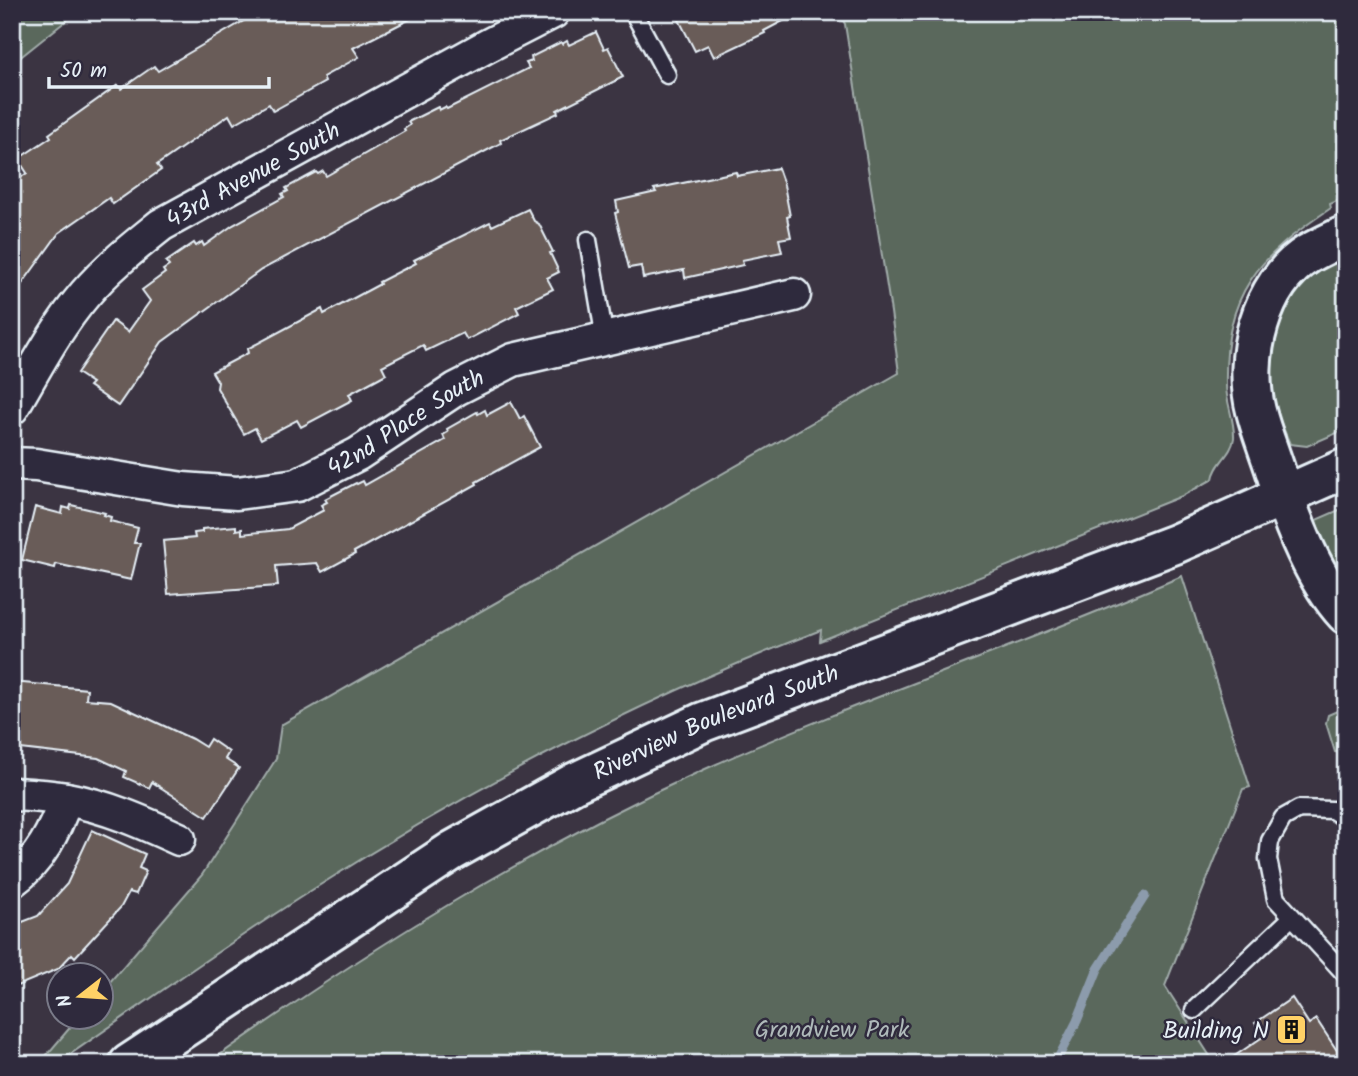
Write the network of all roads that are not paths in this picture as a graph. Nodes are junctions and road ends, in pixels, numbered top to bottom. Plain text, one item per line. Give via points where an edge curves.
1 (553, 12) edge
2 (633, 12) edge
3 (667, 75) dead end
4 (1346, 235) edge
5 (588, 240) dead end
6 (794, 295) dead end
7 (605, 339) junction
8 (12, 408) edge
9 (12, 464) edge
10 (1346, 468) edge
11 (1284, 496) junction
12 (1346, 614) edge
13 (12, 794) edge
14 (66, 799) junction
15 (1346, 818) edge
16 (179, 839) dead end
17 (12, 881) edge
18 (1292, 917) junction
19 (1346, 975) edge
20 (1194, 1010) dead end
21 (129, 1064) edge

1 - 8 street, 43rd Avenue South via 162,225 121,256 86,293 57,331
2 - 3 lane
4 - 11 street via 1306,255 1274,287 1257,326 1252,387
5 - 7 lane
6 - 7 street, 42nd Place South
7 - 9 street, 42nd Place South via 513,360 456,389 358,454 298,485 237,493
10 - 11 street, Riverview Boulevard South
11 - 12 street via 1318,572
11 - 21 street, Riverview Boulevard South via 1175,544 703,722 575,783 452,851
13 - 14 street
14 - 16 street via 135,819
14 - 17 street via 47,842
15 - 18 lane via 1332,810 1299,809 1283,818 1270,841 1268,859 1276,899
18 - 19 lane
18 - 20 lane

